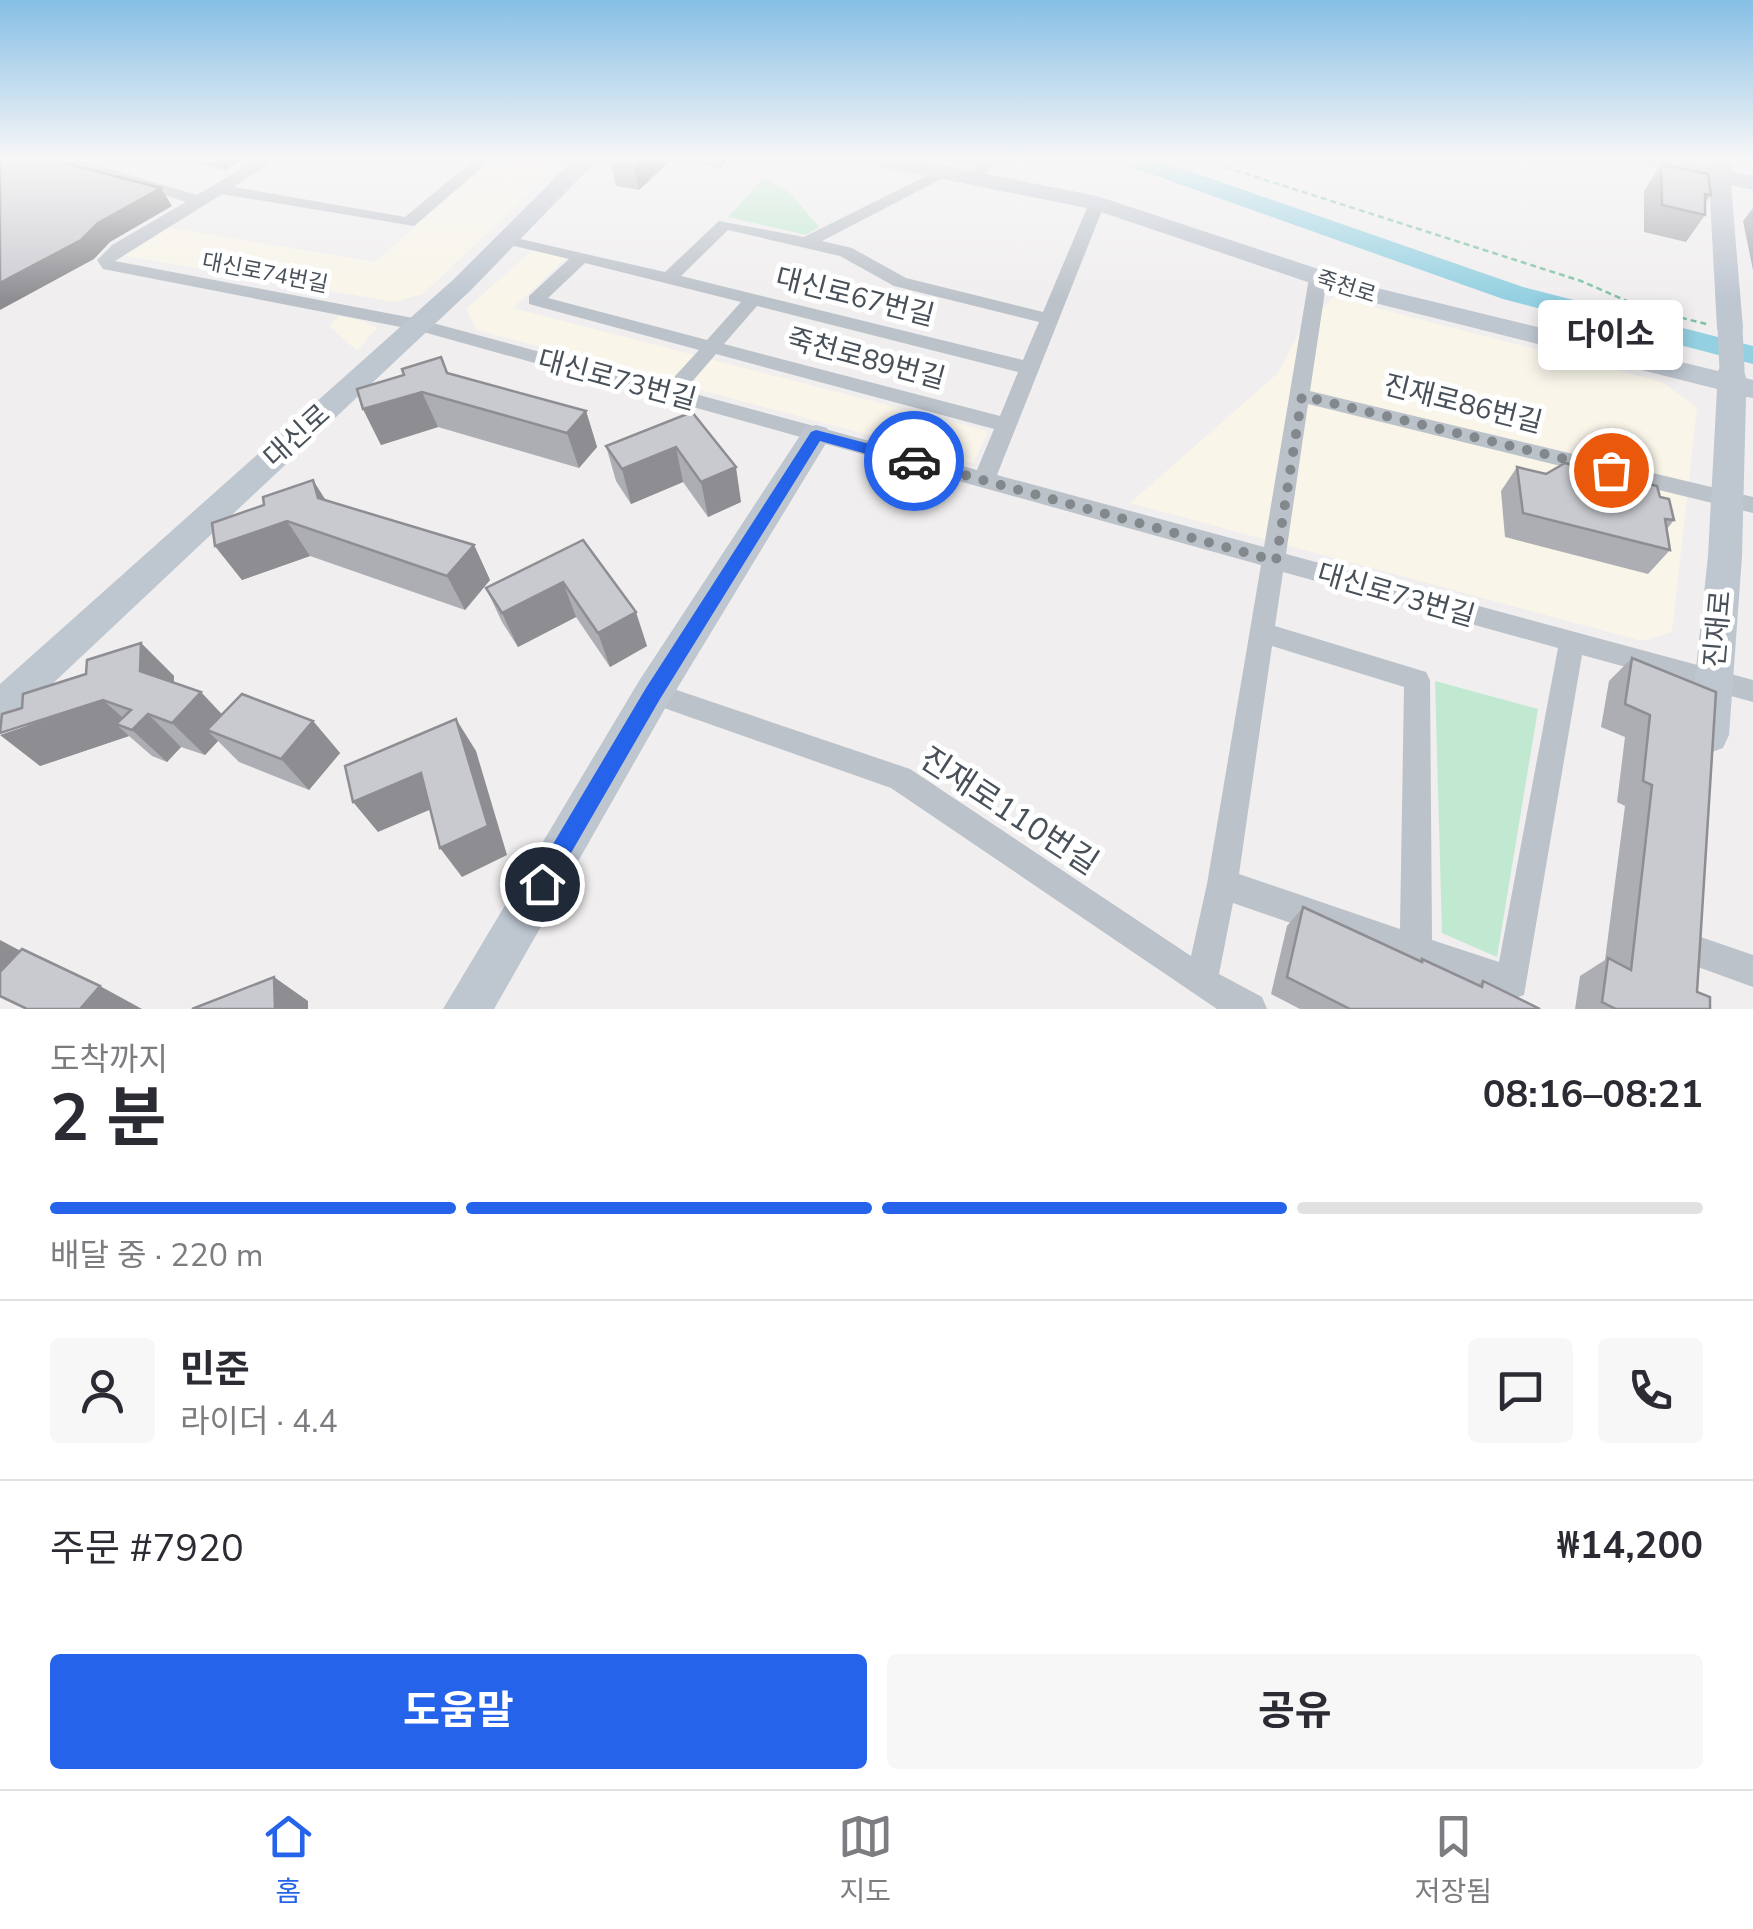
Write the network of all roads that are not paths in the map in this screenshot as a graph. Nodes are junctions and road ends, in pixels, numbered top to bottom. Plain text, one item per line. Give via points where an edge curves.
1 (192, 205) edge
2 (306, 205) edge
3 (430, 205) edge
4 (541, 205) edge
5 (880, 205) edge
6 (1097, 205) edge
7 (1104, 205) edge
8 (1721, 205) edge
9 (508, 239) junction
10 (808, 242) junction
11 (581, 258) junction
12 (1318, 278) junction
13 (668, 279) junction
14 (753, 300) junction
15 (1050, 319) junction
16 (418, 325) junction
17 (713, 347) junction
18 (1029, 368) junction
19 (1739, 381) edge
20 (670, 394) junction
21 (1302, 396) junction
22 (1006, 425) junction
23 (816, 435) junction
24 (984, 480) junction
25 (1740, 502) edge
26 (1276, 561) junction
27 (1264, 634) junction
28 (1571, 644) junction
29 (1713, 680) junction
30 (1753, 691) edge
31 (653, 694) junction
32 (0, 708) edge
33 (1706, 775) edge
34 (1222, 884) junction
35 (1698, 911) edge
36 (1416, 950) junction
37 (1695, 951) junction
38 (1753, 971) edge
39 (1202, 982) junction
40 (1694, 990) edge
41 (468, 1009) edge
42 (1250, 1009) edge

1 - 16 street, 대신로74번길 via 118,249 108,265
2 - 3 street via 408,224
4 - 9 street, 대신로
5 - 10 street
6 - 15 street
7 - 12 street, 죽천로
8 - 19 street, 진재로, bridge via 1723,327
9 - 11 street, 대신로67번길
9 - 16 street, 대신로
10 - 13 street, 대신로67번길 via 725,224
10 - 15 street via 846,252 900,282
11 - 13 street, 대신로67번길
11 - 17 street via 535,300
12 - 19 street, 죽천로 via 1446,316
12 - 21 street
13 - 14 street, 대신로67번길
14 - 17 street
14 - 18 street, 대신로67번길
15 - 18 street
16 - 20 street, 대신로73번길
16 - 32 street, 대신로
17 - 20 street
17 - 22 street, 죽천로89번길
18 - 22 street
19 - 25 street, 진재로
20 - 23 street, 대신로73번길
21 - 25 street, 진재로86번길
21 - 26 street
22 - 24 street
23 - 24 street, 대신로73번길
23 - 31 street
24 - 26 street, 대신로73번길
25 - 29 street, 진재로
26 - 27 street
26 - 28 street, 대신로73번길
27 - 34 street
27 - 36 street via 1417,680
28 - 29 street, 대신로73번길
28 - 36 street via 1512,983
29 - 30 street, 대신로73번길
29 - 33 street, 진재로
31 - 39 street, 진재로110번길 via 900,778
31 - 41 street
34 - 36 street
34 - 39 street
35 - 37 street
37 - 38 street
37 - 40 street
39 - 42 street, 진재로110번길

